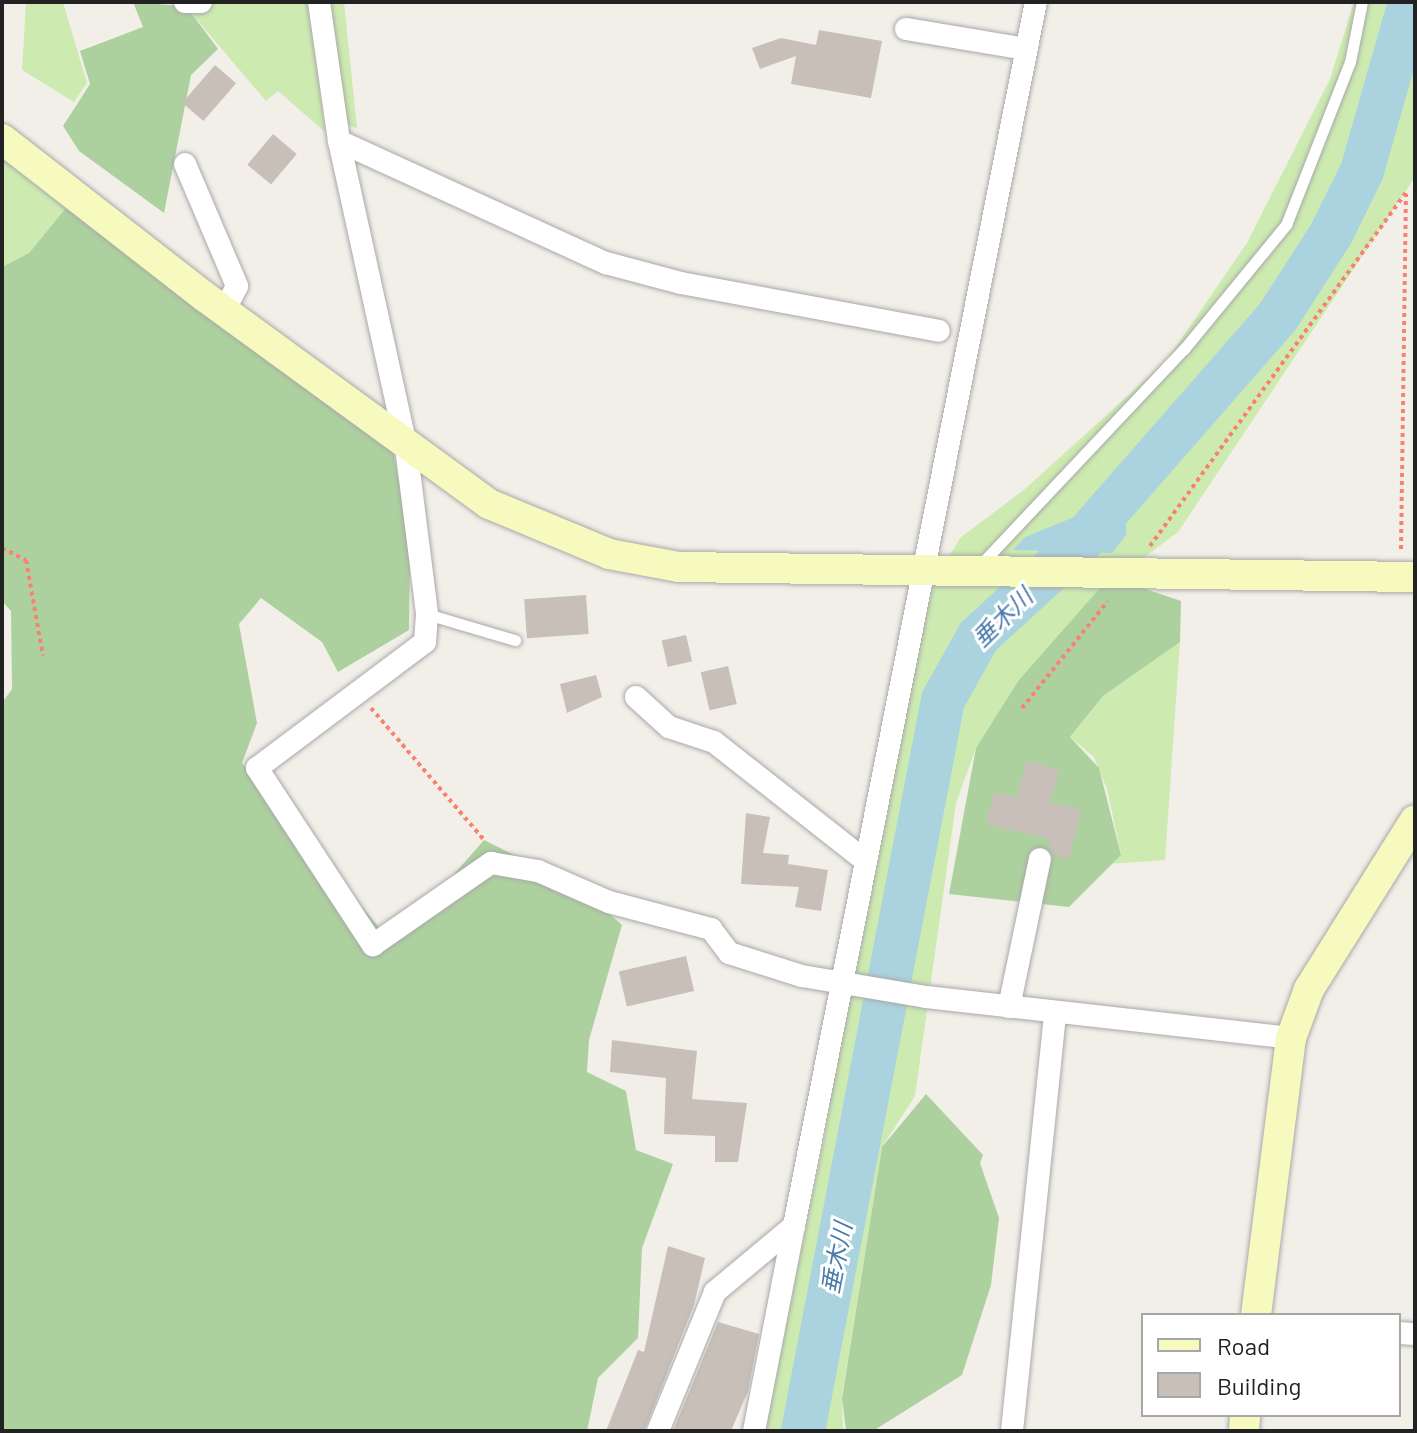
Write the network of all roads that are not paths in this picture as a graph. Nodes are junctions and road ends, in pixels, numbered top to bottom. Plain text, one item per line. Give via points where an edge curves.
1 (185, 2) edge
2 (201, 2) edge
3 (319, 2) edge
4 (1036, 2) edge
5 (1362, 2) edge
6 (906, 29) dead end
7 (1026, 49) junction
8 (2, 139) edge
9 (339, 141) junction
10 (185, 164) dead end
11 (224, 312) junction
12 (939, 331) dead end
13 (406, 447) junction
14 (982, 563) dead end
15 (925, 567) junction
16 (1408, 577) edge
17 (427, 614) junction
18 (515, 640) dead end
19 (636, 697) dead end
20 (1415, 820) edge
21 (862, 858) junction
22 (1040, 859) dead end
23 (850, 984) junction
24 (1009, 1007) junction
25 (1055, 1012) junction
26 (1291, 1038) junction
27 (794, 1226) junction
28 (1256, 1313) edge
29 (658, 1431) edge
30 (754, 1431) edge
31 (1012, 1431) edge

1 - 2 street
3 - 9 street
4 - 7 street
5 - 14 lane via 1350,62 1286,225 1184,349
6 - 7 street
7 - 15 street
8 - 11 street
9 - 12 street via 606,263
9 - 13 street
10 - 11 street via 237,286
11 - 13 street
13 - 15 street via 489,504 547,533 609,554 679,567
13 - 17 street
15 - 16 street
15 - 21 street
17 - 18 lane
17 - 23 street via 425,642 257,768 373,945 491,863 538,871 609,902 711,929 729,953
19 - 21 street via 669,727 714,742
20 - 26 street via 1309,989
21 - 23 street
22 - 24 street
23 - 24 street
23 - 27 street
24 - 25 street
25 - 26 street
25 - 31 street
26 - 28 street
27 - 29 street via 715,1292
27 - 30 street

